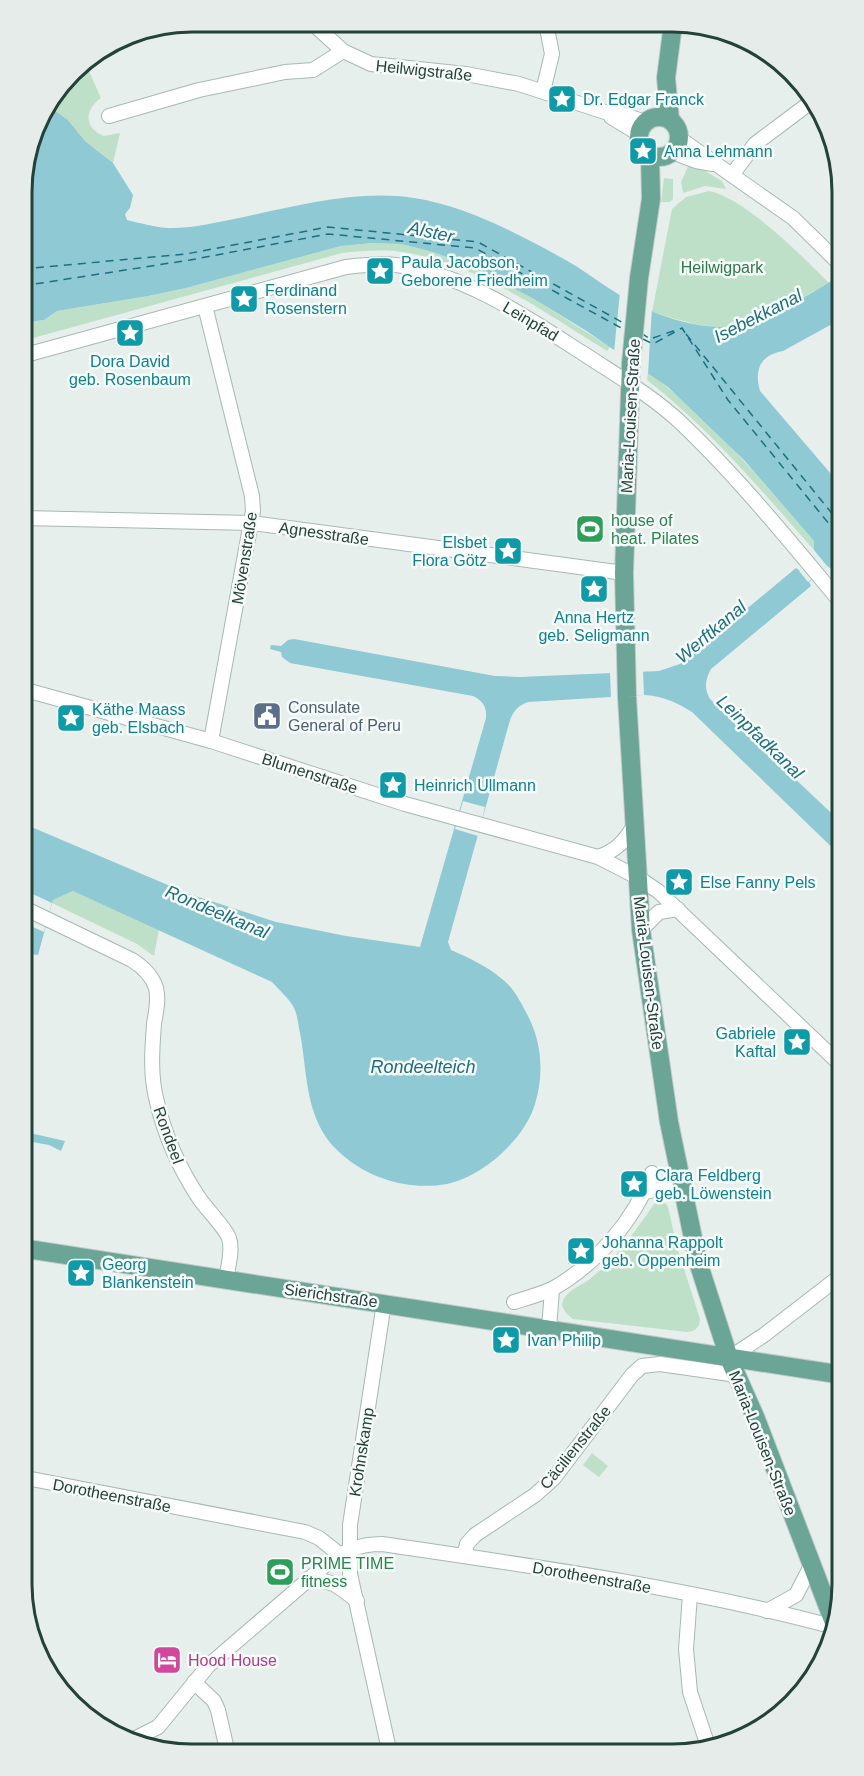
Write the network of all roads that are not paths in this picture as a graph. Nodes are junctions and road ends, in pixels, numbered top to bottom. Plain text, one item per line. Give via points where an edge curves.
1 (320, 32) edge
2 (548, 32) edge
3 (672, 32) edge
4 (343, 51) junction
5 (543, 91) junction
6 (807, 105) edge
7 (109, 116) dead end
8 (652, 123) junction
9 (666, 150) junction
10 (732, 175) junction
11 (832, 256) edge
12 (205, 306) junction
13 (32, 353) edge
14 (630, 384) junction
15 (32, 518) edge
16 (252, 524) junction
17 (624, 573) junction
18 (832, 592) edge
19 (32, 692) edge
20 (211, 741) junction
21 (634, 825) junction
22 (598, 857) junction
23 (638, 877) junction
24 (678, 909) junction
25 (32, 912) edge
26 (641, 930) junction
27 (832, 1056) edge
28 (652, 1173) dead end
29 (681, 1185) junction
30 (644, 1192) junction
31 (32, 1250) edge
32 (226, 1279) junction
33 (832, 1282) edge
34 (552, 1289) junction
35 (514, 1302) dead end
36 (384, 1303) junction
37 (549, 1329) junction
38 (641, 1343) junction
39 (660, 1364) junction
40 (733, 1366) junction
41 (832, 1374) edge
42 (32, 1480) edge
43 (345, 1551) junction
44 (464, 1556) junction
45 (811, 1566) junction
46 (308, 1579) junction
47 (690, 1595) junction
48 (357, 1601) junction
49 (767, 1611) junction
50 (830, 1612) edge
51 (827, 1625) edge
52 (194, 1682) junction
53 (141, 1736) edge
54 (706, 1740) edge
55 (226, 1744) edge
56 (388, 1744) edge

1 - 4 street, Heilwigstraße
2 - 5 street via 552,54
3 - 8 main road via 666,78
4 - 5 street, Heilwigstraße via 379,66 466,74
4 - 7 street via 314,70 199,90
5 - 8 street, Heilwigstraße via 605,112 618,122
6 - 10 street via 755,144
8 - 9 main road via 677,128
8 - 9 main road via 641,147
9 - 10 street via 713,164
9 - 14 main road, Maria-Louisen-Straße via 651,199
10 - 11 street via 793,218
12 - 13 street, Leinpfad
12 - 14 street, Leinpfad via 346,267 396,265 441,277 512,309
12 - 16 street, Mövenstraße via 252,496
14 - 17 main road, Maria-Louisen-Straße
14 - 18 street, Leinpfad via 696,438
15 - 16 street, Agnesstraße
16 - 17 street, Agnesstraße
16 - 20 street, Mövenstraße
17 - 21 main road, Maria-Louisen-Straße
19 - 20 street, Blumenstraße
20 - 22 street, Blumenstraße via 405,804
21 - 22 street via 621,845
21 - 23 main road, Maria-Louisen-Straße
22 - 23 street, Blumenstraße
23 - 24 street, Blumenstraße
23 - 26 main road, Maria-Louisen-Straße
24 - 26 street via 659,912
24 - 27 street, Blumenstraße
25 - 32 street, Rondeel via 132,960 151,978 158,1001 152,1071 157,1102 180,1166 228,1237
26 - 29 main road, Maria-Louisen-Straße
28 - 30 street
29 - 30 street
29 - 40 main road, Maria-Louisen-Straße via 698,1262
30 - 34 street via 611,1241
31 - 32 main road, Sierichstraße
32 - 36 main road, Sierichstraße
33 - 40 street via 764,1335
34 - 35 street
34 - 37 street
36 - 37 main road, Sierichstraße
36 - 43 street, Krohnskamp
37 - 38 main road, Sierichstraße
38 - 39 street
38 - 40 main road, Sierichstraße
39 - 40 street, Sierichstraße
39 - 44 street, Cäcilienstraße via 647,1364 637,1370 554,1478 475,1535
40 - 41 main road, Sierichstraße
40 - 45 main road, Maria-Louisen-Straße
42 - 43 street, Dorotheenstraße via 305,1532
43 - 44 street, Dorotheenstraße via 382,1544
43 - 46 street
43 - 48 street, Krohnskamp
44 - 47 street, Dorotheenstraße
45 - 49 street via 796,1595
45 - 50 main road, Maria-Louisen-Straße
46 - 48 street via 335,1584
46 - 52 street
47 - 49 street, Dorotheenstraße
47 - 54 street via 686,1649 690,1692
48 - 56 street, Krohnskamp
49 - 51 street, Dorotheenstraße
52 - 53 street via 158,1727
52 - 55 street via 214,1701

